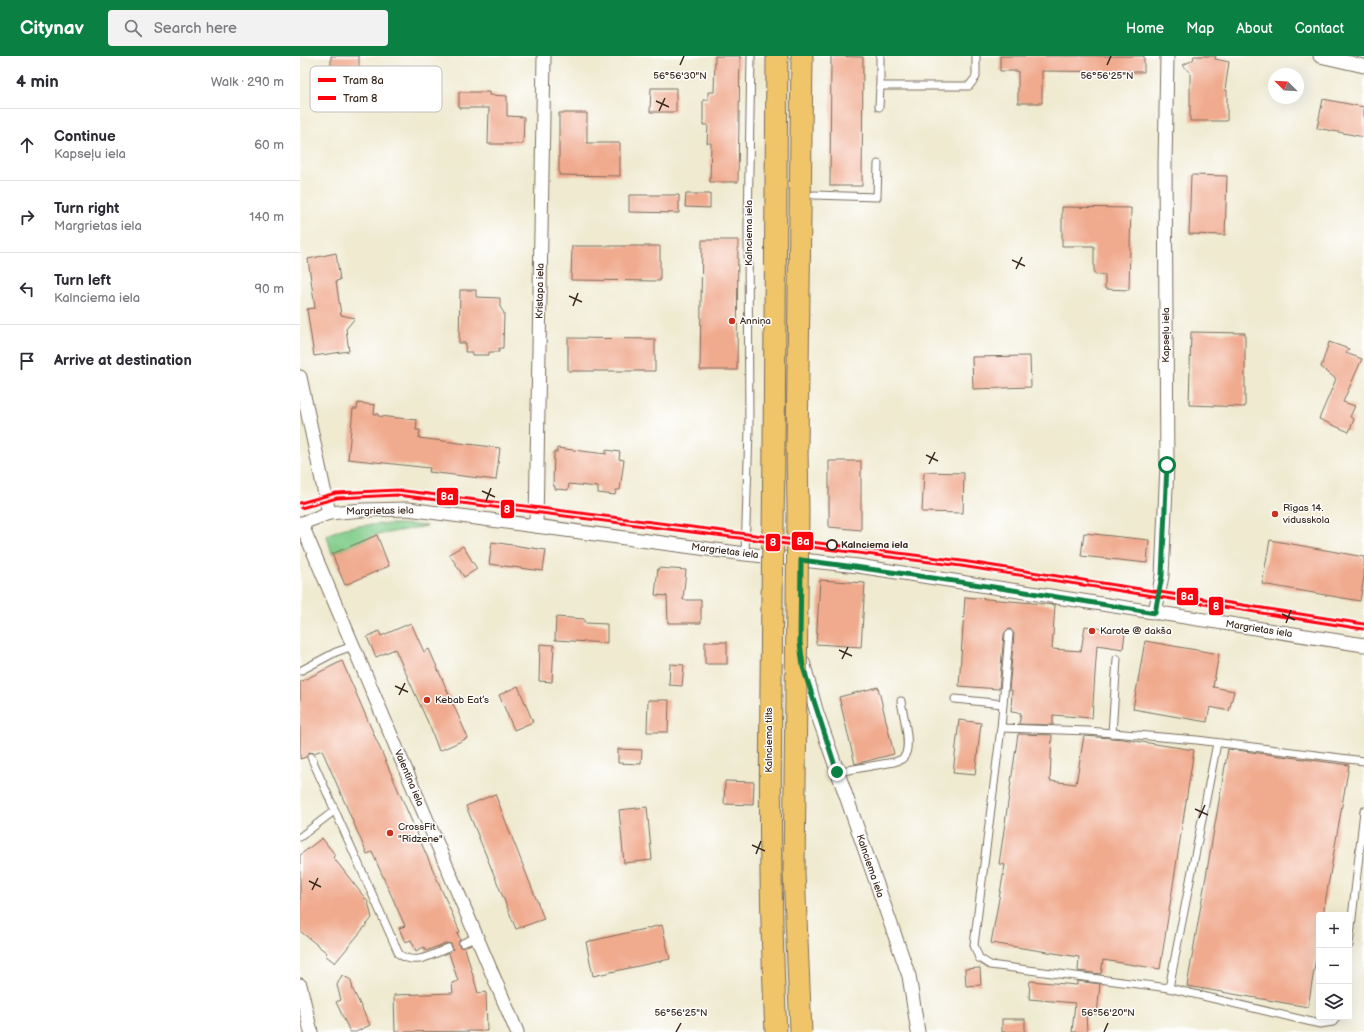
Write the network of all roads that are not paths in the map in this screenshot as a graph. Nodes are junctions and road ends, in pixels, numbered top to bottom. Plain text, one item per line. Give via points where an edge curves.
1 (544, 56) edge
2 (751, 56) edge
3 (777, 56) edge
4 (802, 56) edge
5 (880, 56) edge
6 (976, 56) edge
7 (1167, 56) edge
8 (1320, 56) edge
9 (1364, 66) edge
10 (880, 86) junction
11 (879, 107) dead end
12 (878, 164) dead end
13 (814, 195) dead end
14 (300, 377) edge
15 (329, 513) junction
16 (300, 524) edge
17 (536, 526) junction
18 (746, 554) junction
19 (769, 557) junction
20 (801, 560) junction
21 (1155, 613) junction
22 (768, 630) junction
23 (776, 630) dead end
24 (1009, 634) dead end
25 (1364, 645) edge
26 (353, 646) junction
27 (1117, 659) dead end
28 (300, 671) edge
29 (811, 694) junction
30 (955, 698) dead end
31 (901, 701) dead end
32 (1002, 704) junction
33 (766, 712) junction
34 (1001, 728) junction
35 (1112, 733) junction
36 (1217, 743) junction
37 (765, 751) dead end
38 (310, 757) dead end
39 (1364, 761) edge
40 (837, 772) junction
41 (334, 811) junction
42 (1364, 811) edge
43 (300, 837) edge
44 (1352, 917) edge
45 (477, 937) junction
46 (463, 943) dead end
47 (448, 948) dead end
48 (300, 985) edge
49 (1169, 988) junction
50 (1335, 1020) edge
51 (311, 1032) edge
52 (517, 1032) edge
53 (776, 1032) edge
54 (801, 1032) edge
55 (918, 1032) edge

1 - 17 street, Kristapa iela
2 - 18 lane, Kalnciema iela via 748,227 749,457
3 - 53 main road, Kalnciema tilts, bridge via 769,716 770,879
4 - 54 main road, bridge via 794,872
5 - 10 lane
6 - 10 lane via 976,77 969,86
7 - 21 street, Kapseļu iela via 1167,465 1162,576
8 - 9 street
10 - 11 lane
12 - 13 lane via 877,197
14 - 15 street
15 - 16 street, Margrietas iela
15 - 17 street, Margrietas iela via 408,509
16 - 26 street, Valentīna iela
17 - 18 street, Margrietas iela
18 - 19 street, Margrietas iela
19 - 20 street, Margrietas iela
19 - 22 lane
20 - 21 street, Margrietas iela via 858,566
20 - 29 street, Kalnciema iela via 796,630
21 - 25 street, Margrietas iela
22 - 23 lane
22 - 33 lane
24 - 32 lane
26 - 28 lane
26 - 45 street, Valentīna iela
27 - 35 lane
29 - 33 lane via 784,709
29 - 40 street, Kalnciema iela
30 - 32 lane
31 - 40 lane via 908,743 908,750 903,758 894,762
32 - 34 lane
33 - 37 lane
34 - 35 lane
34 - 49 lane via 974,945 979,958 990,965
35 - 36 lane
36 - 39 lane
36 - 49 lane
38 - 41 lane
40 - 55 street, Kalnciema iela via 909,976
41 - 43 lane
41 - 47 lane via 399,954 406,960 417,960
42 - 44 lane
45 - 46 lane
45 - 52 street, Valentīna iela
48 - 51 street
49 - 50 lane via 1320,1024

